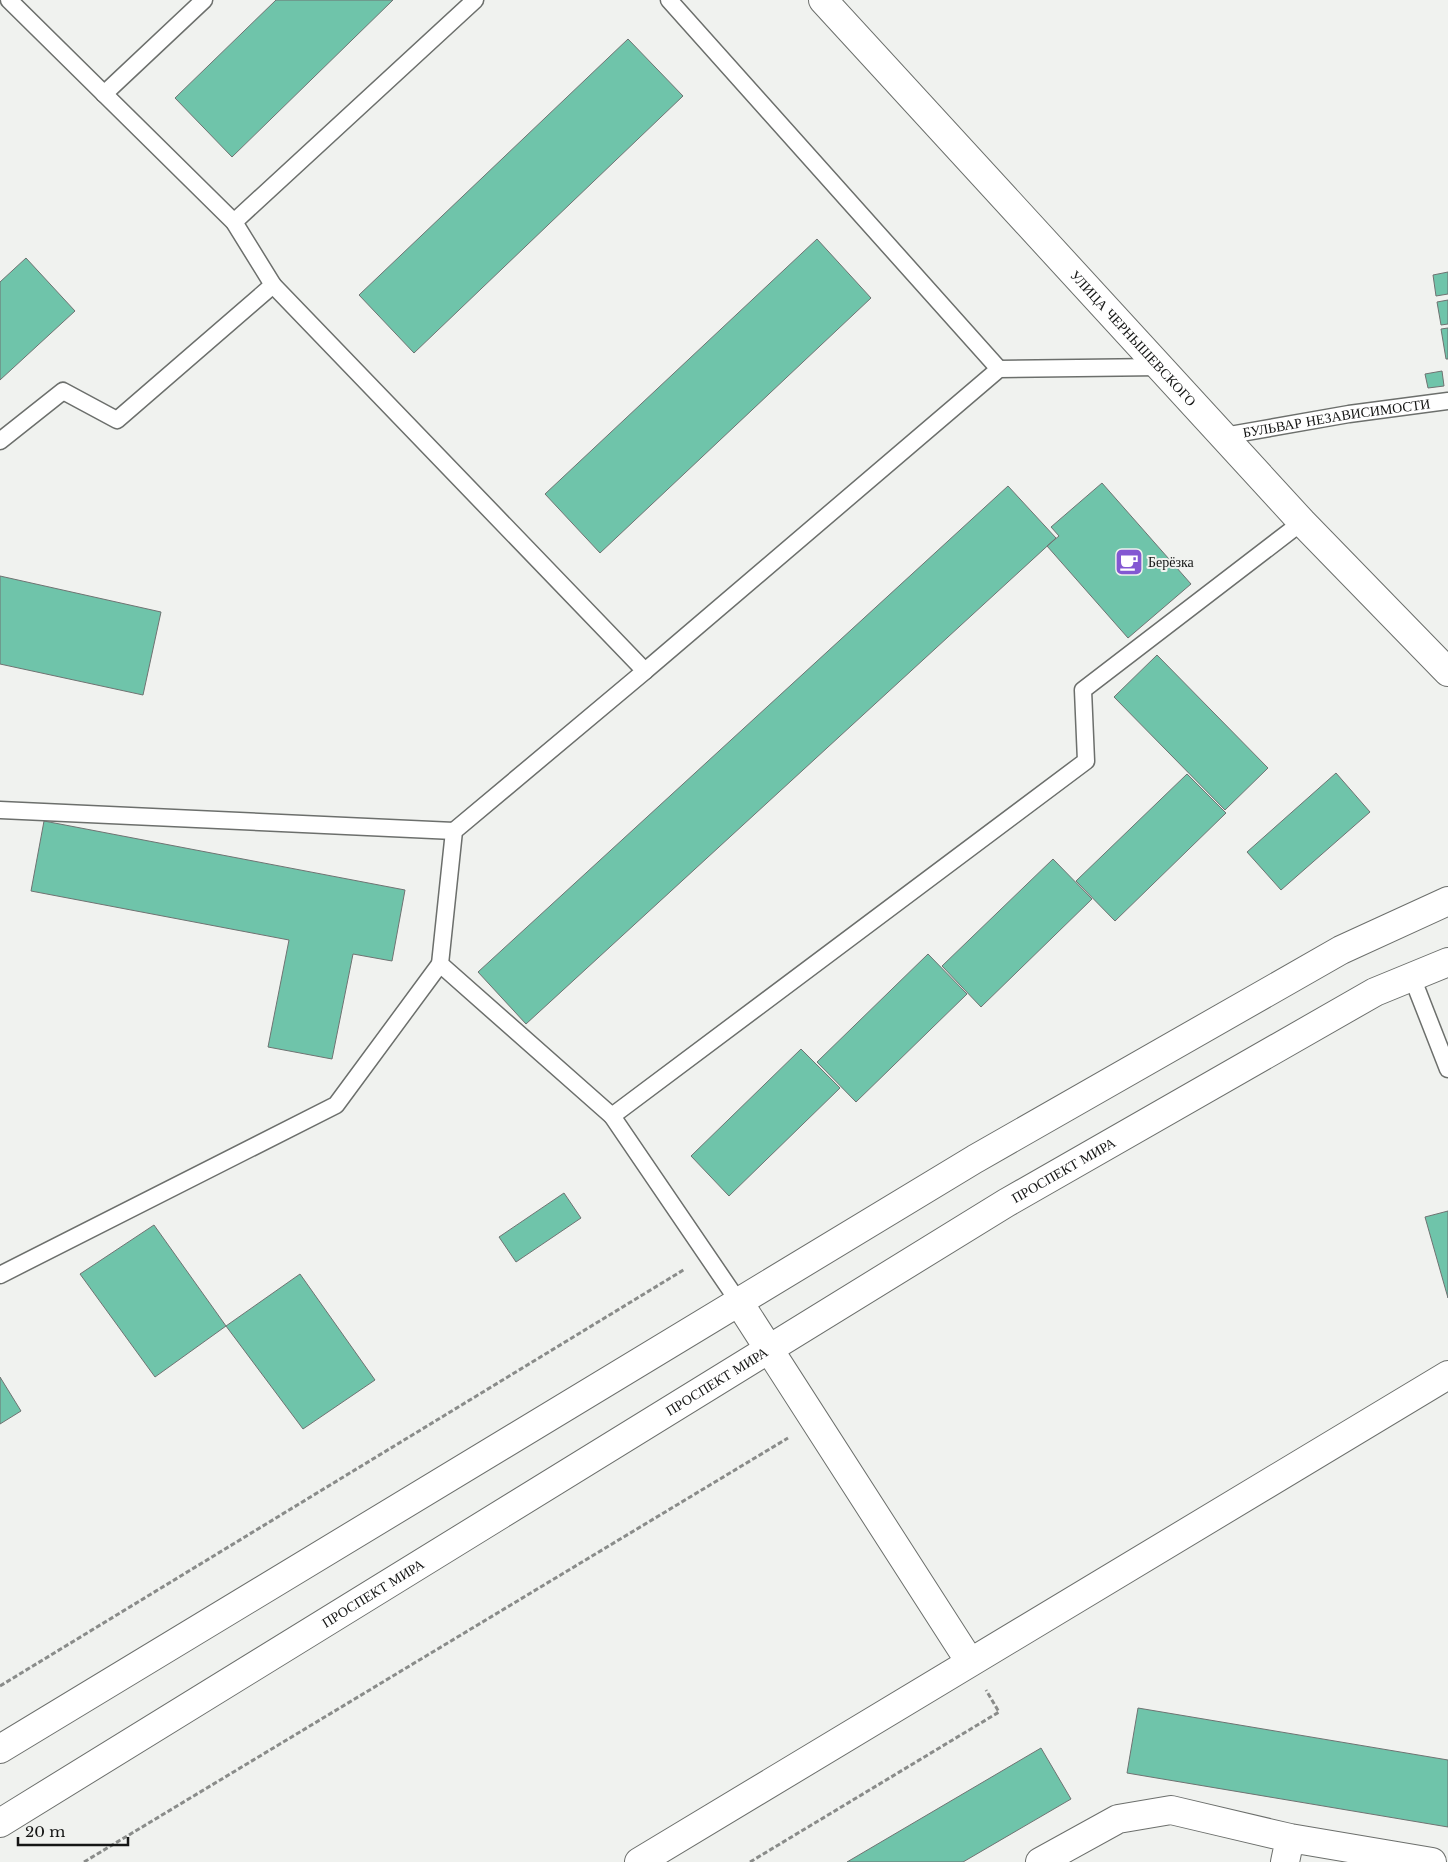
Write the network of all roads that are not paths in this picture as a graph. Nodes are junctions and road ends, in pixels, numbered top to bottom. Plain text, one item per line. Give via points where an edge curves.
1 (8, 0) edge
2 (204, 0) edge
3 (474, 0) edge
4 (669, 0) edge
5 (824, 0) edge
6 (104, 94) junction
7 (234, 222) junction
8 (273, 285) junction
9 (1161, 368) junction
10 (999, 369) junction
11 (1448, 401) edge
12 (1224, 436) junction
13 (0, 441) edge
14 (1302, 522) junction
15 (646, 671) junction
16 (1448, 672) edge
17 (0, 810) edge
18 (454, 831) junction
19 (1448, 901) edge
20 (1448, 962) edge
21 (440, 964) junction
22 (1412, 977) junction
23 (1448, 1070) edge
24 (612, 1116) junction
25 (0, 1275) edge
26 (738, 1301) junction
27 (769, 1349) junction
28 (1448, 1375) edge
29 (970, 1662) junction
30 (0, 1748) edge
31 (0, 1823) edge
32 (1288, 1850) edge
33 (639, 1862) edge
34 (1040, 1862) edge
35 (1432, 1862) edge

1 - 6 lane
2 - 6 lane
3 - 7 lane
4 - 10 lane
5 - 9 main road, УЛИЦА ЧЕРНЫШЕВСКОГО
6 - 7 lane
7 - 8 lane
8 - 13 lane via 117,420 63,391
8 - 15 lane
9 - 10 lane
9 - 12 main road, УЛИЦА ЧЕРНЫШЕВСКОГО
10 - 15 lane
11 - 12 lane, БУЛЬВАР НЕЗАВИСИМОСТИ
12 - 14 main road, УЛИЦА ЧЕРНЫШЕВСКОГО
14 - 16 main road, УЛИЦА ЧЕРНЫШЕВСКОГО
14 - 24 lane via 1083,690 1086,761
15 - 18 lane
17 - 18 lane
18 - 21 lane
19 - 26 main road via 1341,950 976,1159
20 - 22 main road, ПРОСПЕКТ МИРА
21 - 24 lane
21 - 25 lane via 336,1105
22 - 23 lane
22 - 27 main road, ПРОСПЕКТ МИРА via 1375,992 1006,1203
24 - 26 lane
26 - 27 main road
26 - 30 main road
27 - 29 main road
27 - 31 main road, ПРОСПЕКТ МИРА
28 - 29 main road
29 - 33 main road
32 - 34 main road via 1171,1810 1118,1819
32 - 35 main road

